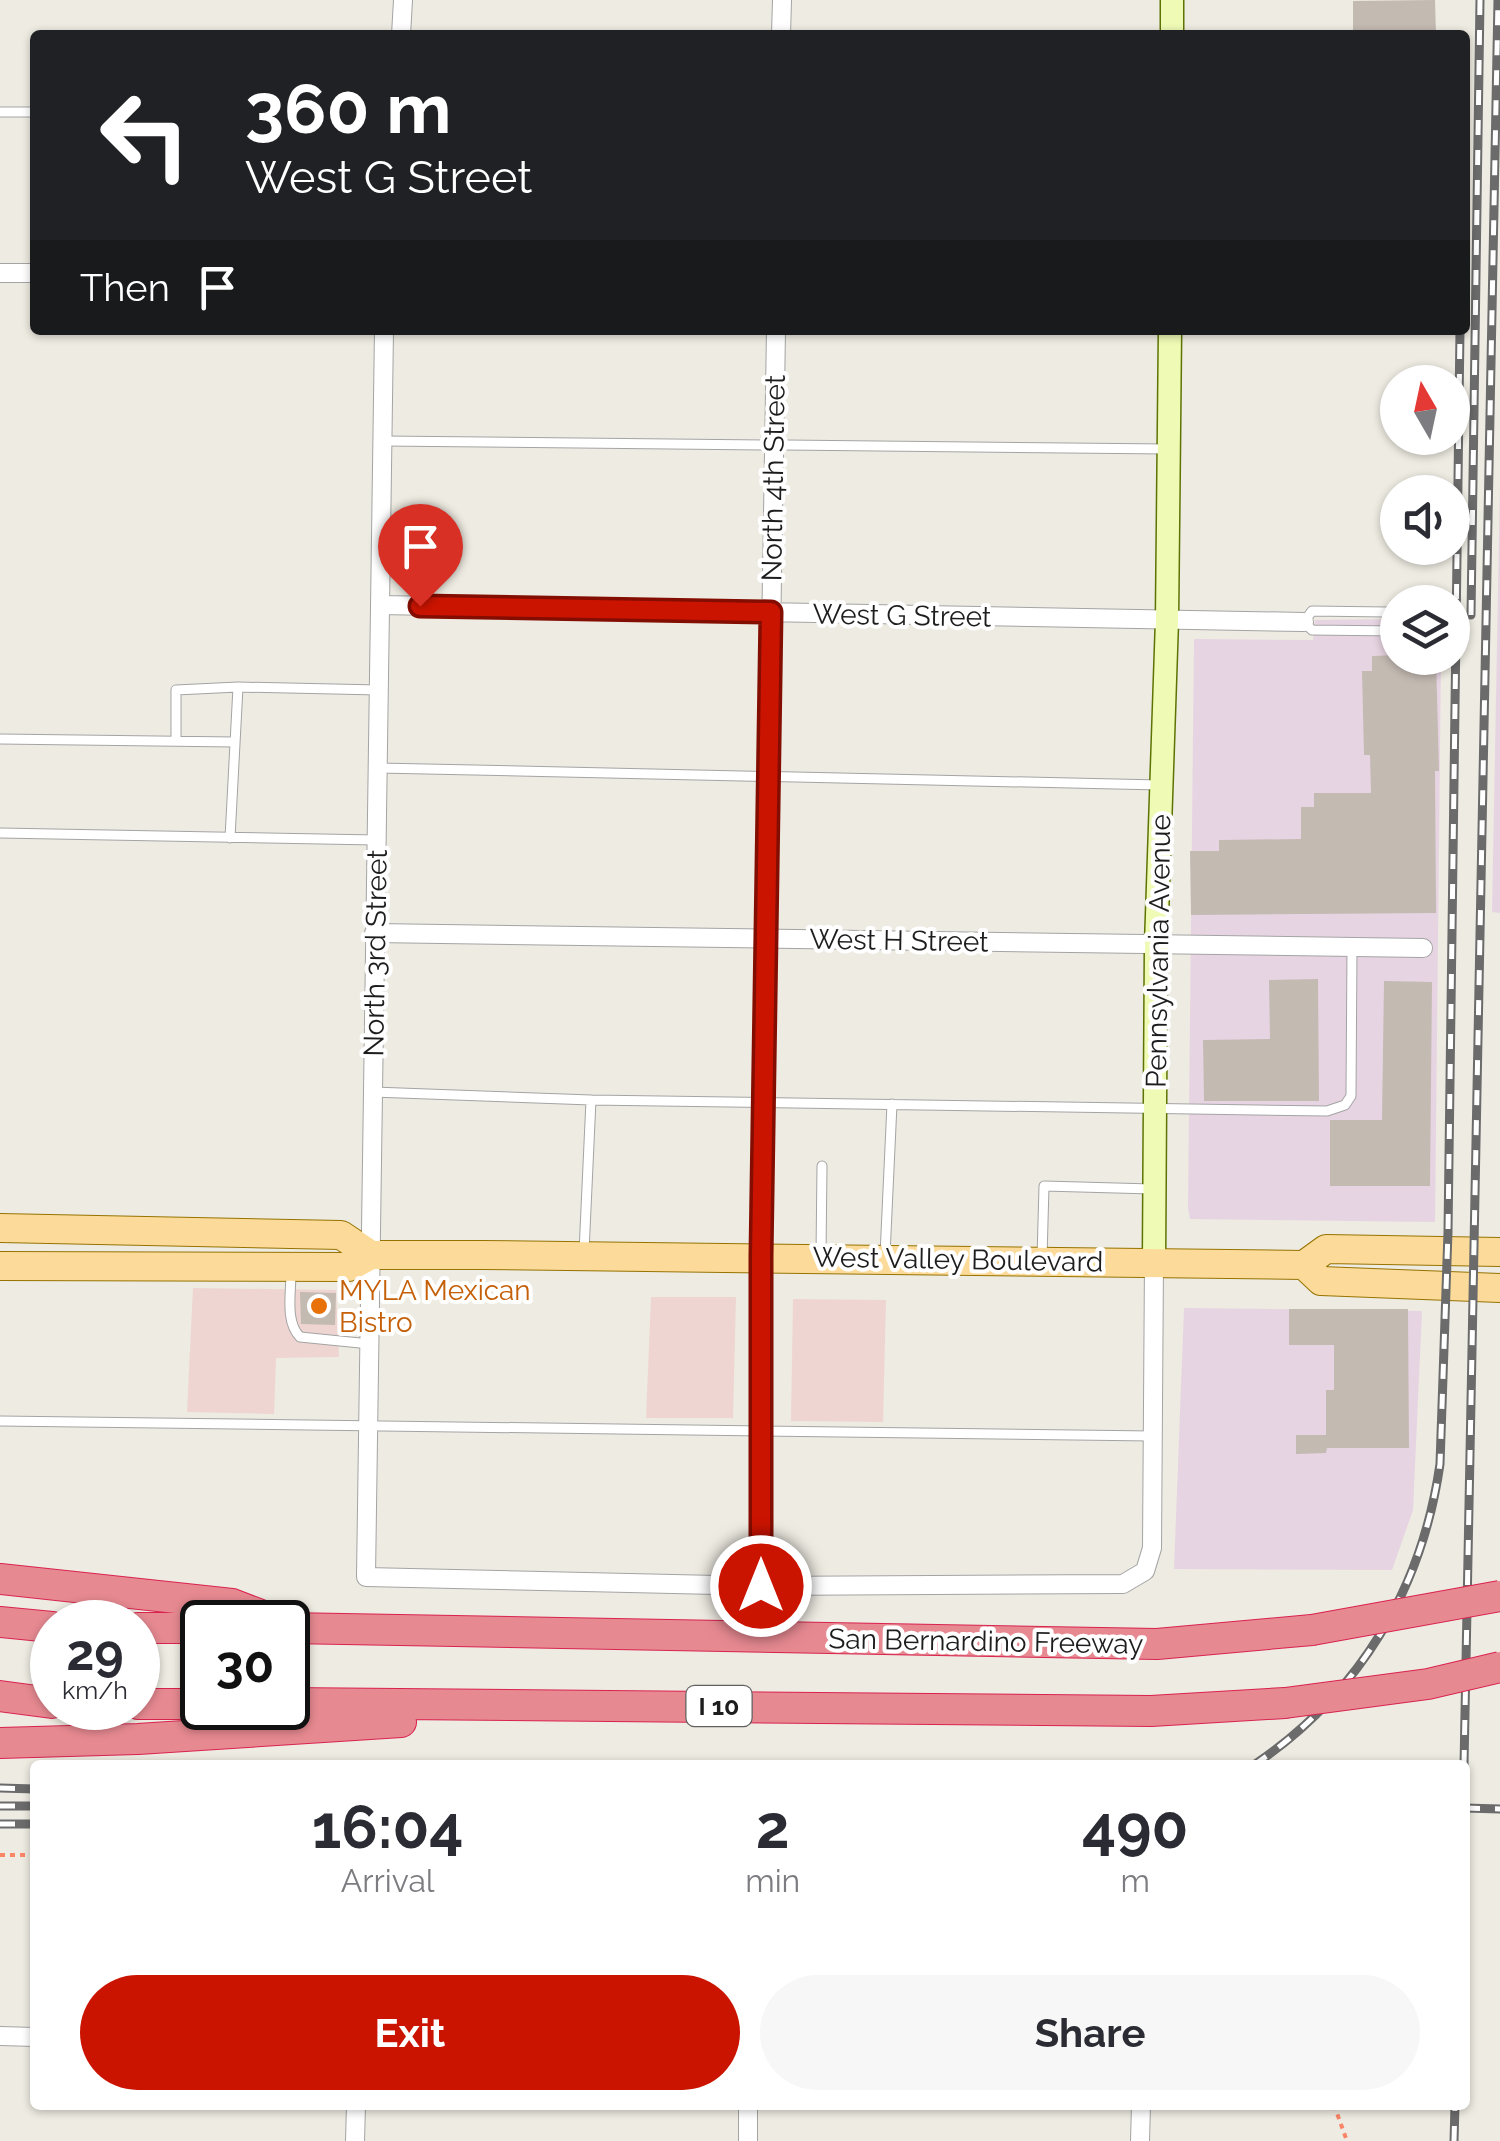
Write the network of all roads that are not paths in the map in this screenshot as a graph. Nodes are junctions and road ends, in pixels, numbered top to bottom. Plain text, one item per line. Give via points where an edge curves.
1 (403, 0) edge
2 (782, 0) edge
3 (1172, 0) edge
4 (401, 30) edge
5 (781, 30) edge
6 (1172, 30) edge
7 (0, 112) edge
8 (30, 112) edge
9 (0, 272) edge
10 (30, 273) edge
11 (384, 335) edge
12 (776, 335) edge
13 (1170, 335) edge
14 (383, 441) junction
15 (774, 445) junction
16 (1170, 448) junction
17 (381, 605) junction
18 (771, 612) junction
19 (1380, 612) edge
20 (1167, 620) junction
21 (1304, 622) junction
22 (1380, 631) edge
23 (238, 687) junction
24 (379, 690) junction
25 (0, 739) edge
26 (176, 741) junction
27 (235, 742) junction
28 (378, 768) junction
29 (768, 775) junction
30 (1161, 785) junction
31 (0, 833) edge
32 (230, 838) junction
33 (376, 840) junction
34 (374, 933) junction
35 (765, 938) junction
36 (1156, 945) junction
37 (1352, 947) junction
38 (1423, 948) dead end
39 (373, 1092) junction
40 (591, 1100) junction
41 (763, 1103) junction
42 (892, 1104) junction
43 (1155, 1108) junction
44 (822, 1166) dead end
45 (1154, 1189) junction
46 (0, 1228) edge
47 (1500, 1252) edge
48 (372, 1256) junction
49 (584, 1256) junction
50 (761, 1256) junction
51 (821, 1257) junction
52 (885, 1258) junction
53 (1042, 1260) junction
54 (1154, 1262) junction
55 (1304, 1264) junction
56 (291, 1265) junction
57 (0, 1266) edge
58 (1500, 1288) edge
59 (370, 1344) junction
60 (0, 1421) edge
61 (368, 1428) junction
62 (761, 1432) junction
63 (1154, 1436) junction
64 (0, 1579) edge
65 (761, 1586) junction
66 (1500, 1596) edge
67 (195, 1600) edge
68 (0, 1622) edge
69 (30, 1625) edge
70 (310, 1626) edge
71 (1500, 1667) edge
72 (0, 1696) edge
73 (30, 1700) edge
74 (310, 1704) edge
75 (645, 1705) junction
76 (0, 1743) edge
77 (0, 2036) edge
78 (30, 2037) edge
79 (356, 2110) edge
80 (748, 2110) edge
81 (1141, 2110) edge
82 (356, 2141) edge
83 (748, 2141) edge
84 (1140, 2141) edge

1 - 4 street
2 - 5 street
3 - 6 street
7 - 8 lane
9 - 10 street
11 - 14 street, North 3rd Street
12 - 15 street, North 4th Street
13 - 16 street, Pennsylvania Avenue
14 - 15 lane
14 - 17 street, North 3rd Street
15 - 16 lane
15 - 18 street, North 4th Street
16 - 20 street, Pennsylvania Avenue
17 - 18 street, West G Street
17 - 24 street, North 3rd Street
18 - 20 street, West G Street
18 - 29 street, North 4th Street
19 - 21 lane via 1312,611
20 - 21 street, West G Street
20 - 30 street, Pennsylvania Avenue
21 - 22 lane via 1312,630
23 - 24 lane
23 - 26 lane via 176,690
23 - 27 lane
24 - 28 street, North 3rd Street
25 - 26 lane
26 - 27 lane
27 - 32 lane
28 - 29 lane
28 - 33 street, North 3rd Street
29 - 30 lane
29 - 35 street, North 4th Street
30 - 36 street, Pennsylvania Avenue
31 - 32 lane
32 - 33 lane
33 - 34 street, North 3rd Street
34 - 35 street, West H Street
34 - 39 street, North 3rd Street
35 - 36 street, West H Street
35 - 41 street, North 4th Street
36 - 37 street, West H Street
36 - 43 street, Pennsylvania Avenue
37 - 38 street, West H Street
37 - 43 lane via 1351,1096 1345,1104 1326,1111
39 - 40 lane
39 - 48 street, North 3rd Street
40 - 41 lane
40 - 49 lane
41 - 42 lane
41 - 50 street, North 4th Street
42 - 43 lane
42 - 52 lane
43 - 45 street, Pennsylvania Avenue
44 - 51 lane
45 - 53 lane via 1044,1186
45 - 54 street, Pennsylvania Avenue
46 - 48 main road, West Valley Boulevard via 341,1235
47 - 55 main road, West Valley Boulevard via 1326,1249
48 - 49 main road, West Valley Boulevard
48 - 56 main road, West Valley Boulevard via 349,1266
48 - 59 street, North 3rd Street
49 - 50 main road, West Valley Boulevard
50 - 51 main road, West Valley Boulevard
50 - 62 street, North 4th Street
51 - 52 main road, West Valley Boulevard
52 - 53 main road, West Valley Boulevard
53 - 54 main road, West Valley Boulevard
54 - 55 main road, West Valley Boulevard
54 - 63 street, Pennsylvania Avenue
55 - 58 main road, West Valley Boulevard via 1321,1282
56 - 57 main road, West Valley Boulevard
56 - 59 lane via 296,1334
59 - 61 street, North 3rd Street
60 - 61 lane
61 - 62 lane
61 - 65 street, North 3rd Street via 366,1577
62 - 63 lane
62 - 65 street, North 4th Street
63 - 65 street, Pennsylvania Avenue via 1152,1548 1145,1571 1123,1584
64 - 67 highway, San Bernardino Freeway
66 - 70 highway, San Bernardino Freeway, bridge via 1312,1630 1156,1644
68 - 69 highway
71 - 75 highway, I 10, bridge via 1285,1703 1152,1711
72 - 73 highway
74 - 75 highway, I 10
75 - 76 highway
77 - 78 street
79 - 82 street
80 - 83 street
81 - 84 street

